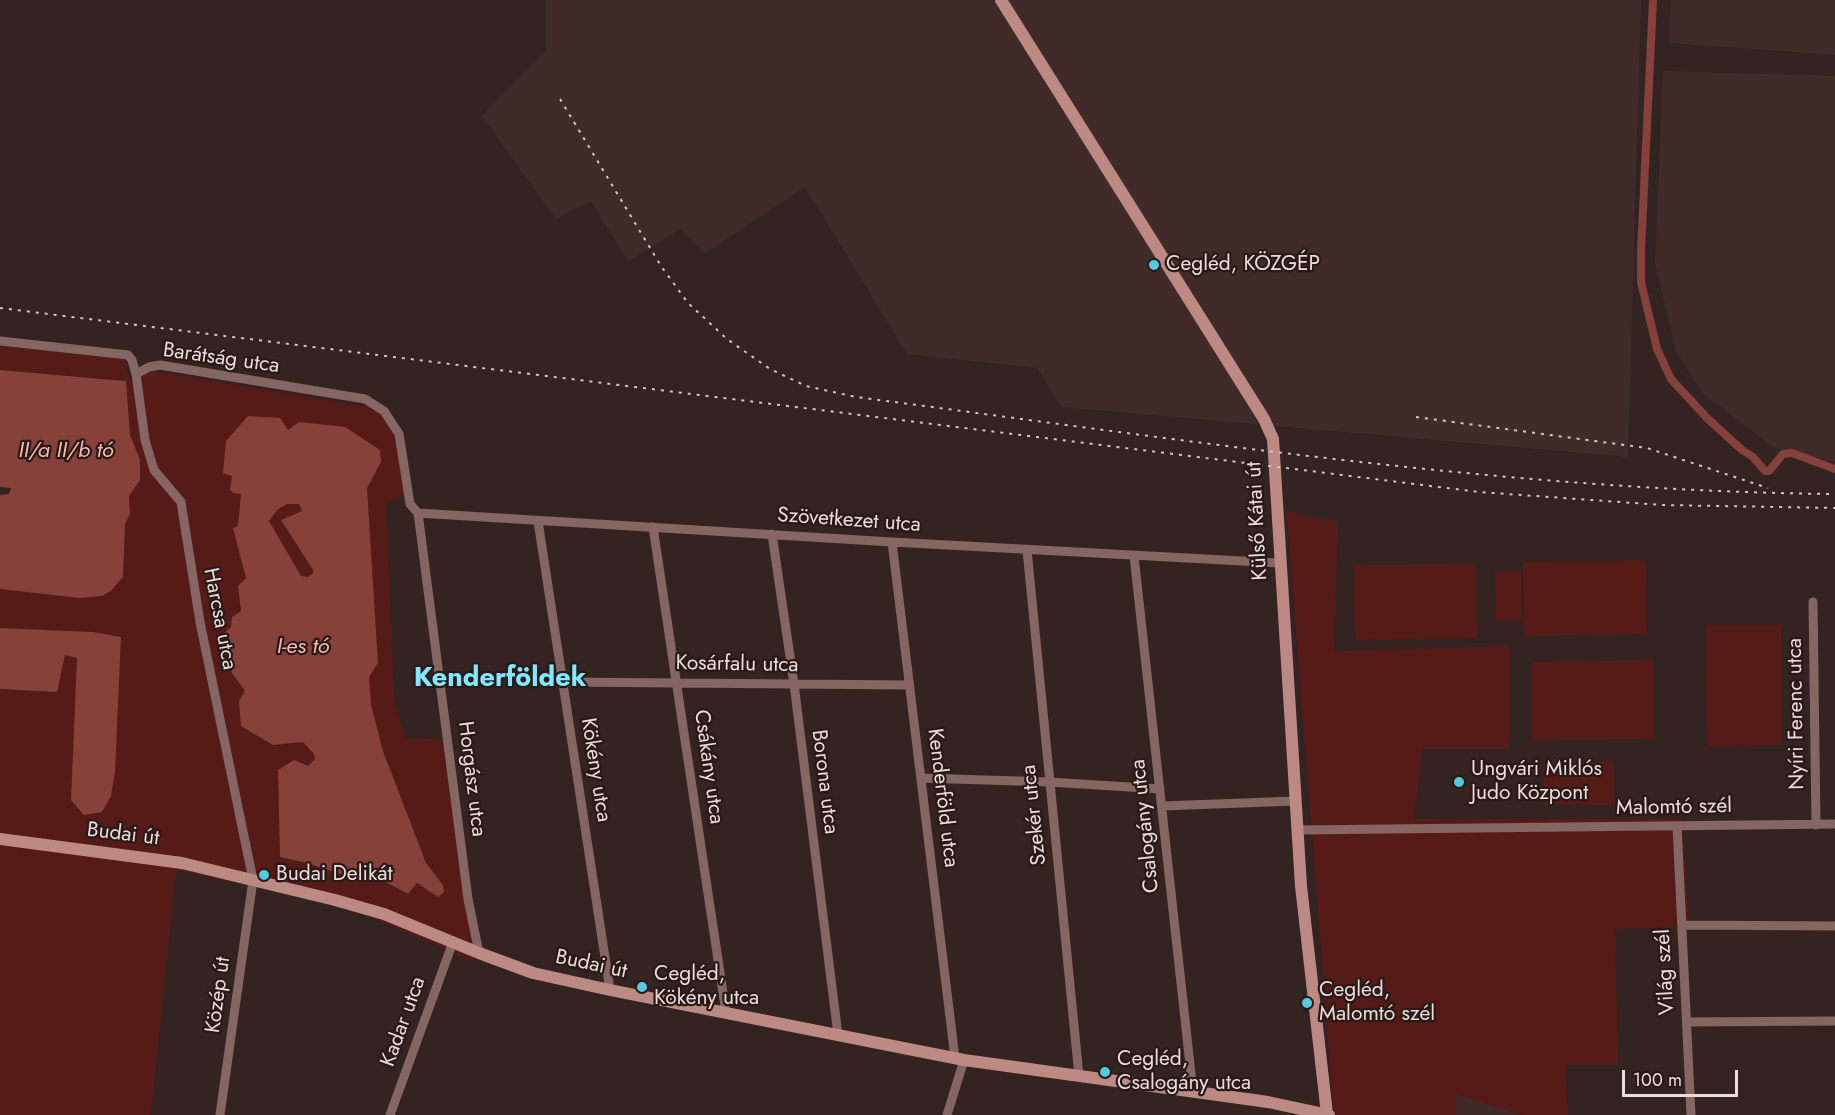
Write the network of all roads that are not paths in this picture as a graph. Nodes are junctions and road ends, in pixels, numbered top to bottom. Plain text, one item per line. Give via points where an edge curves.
1 (1000, 0) edge
2 (0, 341) edge
3 (136, 374) junction
4 (399, 434) joint
5 (418, 513) junction
6 (538, 521) junction
7 (652, 527) junction
8 (772, 534) junction
9 (892, 542) junction
10 (1027, 550) junction
11 (1134, 556) junction
12 (1279, 563) junction
13 (1813, 602) dead end
14 (563, 682) junction
15 (677, 683) junction
16 (794, 684) junction
17 (909, 685) junction
18 (921, 778) junction
19 (1050, 782) junction
20 (1160, 789) junction
21 (1296, 801) junction
22 (1162, 806) junction
23 (1835, 824) edge
24 (1816, 825) junction
25 (1677, 826) junction
26 (1298, 830) junction
27 (0, 839) edge
28 (253, 880) junction
29 (1682, 925) junction
30 (1835, 926) edge
31 (453, 942) junction
32 (479, 953) junction
33 (610, 990) junction
34 (726, 1013) junction
35 (1835, 1021) edge
36 (1687, 1022) junction
37 (838, 1035) junction
38 (960, 1059) junction
39 (1079, 1076) junction
40 (1193, 1092) junction
41 (1328, 1114) edge
42 (220, 1115) edge
43 (390, 1115) edge
44 (947, 1115) edge
45 (1691, 1115) edge

1 - 12 street, Külső Kátai út via 1267,425 1275,446
2 - 3 street, Barátság utca via 128,355
3 - 4 street, Barátság utca via 160,365 365,399 384,411
3 - 28 street, Harcsa utca via 145,440 154,470 181,502 200,622
4 - 5 street, Horgász utca via 410,504
5 - 6 street, Szövetkezet utca
5 - 32 street, Horgász utca via 468,899
6 - 7 street, Szövetkezet utca
6 - 14 street, Kökény utca
7 - 8 street, Szövetkezet utca
7 - 15 street, Csákány utca
8 - 9 street, Szövetkezet utca
8 - 16 street, Borona utca
9 - 10 street, Szövetkezet utca
9 - 17 street, Kenderföld utca
10 - 11 street, Szövetkezet utca
10 - 19 street, Szekér utca
11 - 12 street, Szövetkezet utca
11 - 20 street, Csalogány utca
12 - 21 street, Külső Kátai út
13 - 24 street, Nyíri Ferenc utca
14 - 15 street, Kosárfalu utca
14 - 33 street, Kökény utca
15 - 16 street, Kosárfalu utca
15 - 34 street, Csákány utca
16 - 17 street, Kosárfalu utca
16 - 37 street, Borona utca
17 - 18 street, Kenderföld utca
18 - 19 street
18 - 38 street, Kenderföld utca
19 - 20 street
19 - 39 street, Szekér utca
20 - 22 street, Csalogány utca
21 - 22 street
21 - 26 street, Külső Kátai út
22 - 40 street, Csalogány utca
23 - 24 street, Malomtó szél
24 - 25 street, Malomtó szél
25 - 26 street, Malomtó szél
25 - 29 street, Világ szél
26 - 41 street, Külső Kátai út via 1306,942
27 - 28 street, Budai út via 167,860
28 - 31 street, Budai út via 359,906
28 - 42 street, Közép út
29 - 30 street
29 - 36 street, Világ szél
31 - 32 street, Budai út
31 - 43 street, Kadar utca
32 - 33 street, Budai út via 533,973
33 - 34 street, Budai út
34 - 37 street, Budai út
35 - 36 street
36 - 45 street, Világ szél
37 - 38 street, Budai út
38 - 39 street, Budai út
38 - 44 street
39 - 40 street, Budai út
40 - 41 street, Budai út

